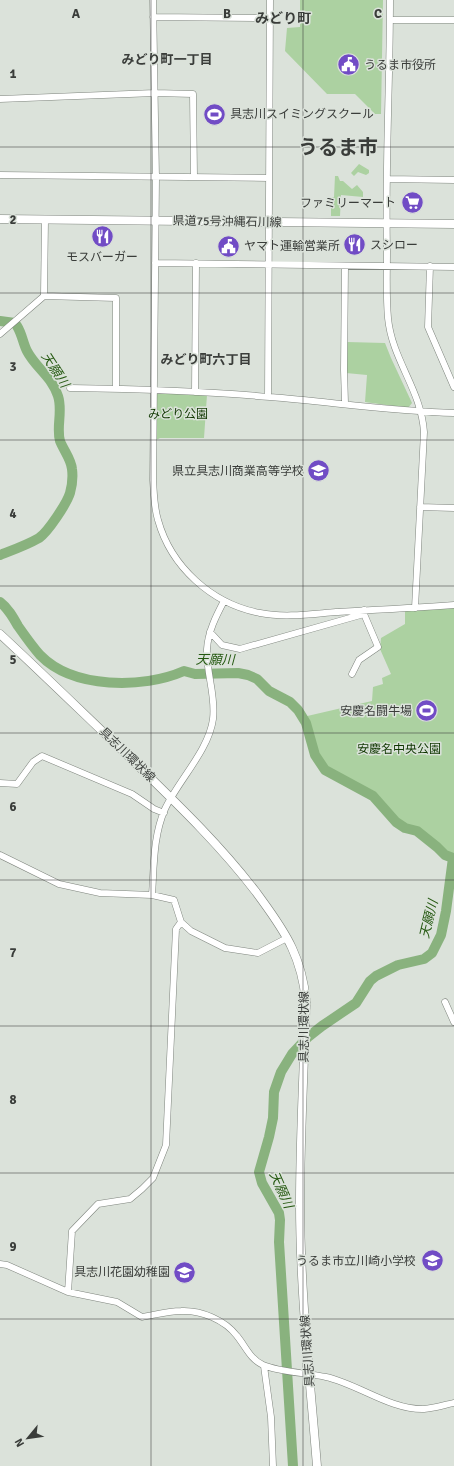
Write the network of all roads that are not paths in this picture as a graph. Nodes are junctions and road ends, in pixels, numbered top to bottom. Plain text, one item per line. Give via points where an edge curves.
1 (153, 0) edge
2 (270, 0) edge
3 (390, 0) edge
4 (153, 17) junction
5 (270, 18) junction
6 (390, 20) junction
7 (454, 20) edge
8 (155, 93) junction
9 (0, 99) edge
10 (0, 175) edge
11 (194, 177) junction
12 (156, 178) junction
13 (269, 178) junction
14 (387, 179) junction
15 (454, 180) edge
16 (0, 219) edge
17 (45, 220) junction
18 (156, 221) junction
19 (269, 222) junction
20 (386, 223) junction
21 (454, 224) edge
22 (156, 263) junction
23 (196, 264) junction
24 (270, 264) junction
25 (345, 266) junction
26 (387, 266) junction
27 (430, 266) junction
28 (454, 267) edge
29 (44, 296) junction
30 (0, 334) edge
31 (452, 379) edge
32 (454, 387) edge
33 (70, 388) dead end
34 (116, 388) junction
35 (154, 390) junction
36 (194, 392) junction
37 (268, 397) junction
38 (345, 404) junction
39 (421, 411) junction
40 (454, 413) edge
41 (420, 507) junction
42 (454, 508) edge
43 (224, 601) junction
44 (454, 605) edge
45 (415, 608) junction
46 (364, 612) junction
47 (210, 632) junction
48 (0, 634) edge
49 (352, 674) dead end
50 (0, 783) edge
51 (171, 798) junction
52 (164, 813) junction
53 (0, 855) edge
54 (152, 895) junction
55 (181, 922) junction
56 (287, 938) junction
57 (445, 1002) dead end
58 (454, 1022) edge
59 (0, 1264) edge
60 (68, 1292) junction
61 (264, 1366) junction
62 (310, 1374) junction
63 (454, 1403) edge
64 (273, 1466) edge
65 (317, 1466) edge

1 - 4 street
2 - 5 street
3 - 6 street
4 - 5 street
4 - 8 street
5 - 13 street
6 - 7 street
6 - 14 street
8 - 9 street
8 - 11 street via 194,94
8 - 12 street
10 - 12 street
11 - 12 street
11 - 13 street
12 - 18 street
13 - 19 street
14 - 15 street
14 - 20 street
16 - 17 main road, 県道75号沖縄石川線
17 - 18 main road, 県道75号沖縄石川線
17 - 29 street
18 - 19 main road, 県道75号沖縄石川線
18 - 22 street
19 - 20 main road, 県道75号沖縄石川線
19 - 24 street
20 - 21 main road, 県道75号沖縄石川線
20 - 26 street
22 - 23 street
22 - 35 street
23 - 24 street
23 - 36 street
24 - 25 street
24 - 37 street
25 - 26 street
25 - 38 street
26 - 27 street
26 - 39 street via 388,316 392,340
27 - 28 street
27 - 31 street via 428,327
29 - 30 street
29 - 34 street via 116,298
31 - 32 street
33 - 34 street
34 - 35 street
35 - 36 street
35 - 43 street via 154,494 161,530 183,568
36 - 37 street
37 - 38 street
38 - 39 street
39 - 40 street
39 - 41 street via 424,439
41 - 42 street
41 - 45 street
43 - 46 street via 259,613 278,616
43 - 47 street
44 - 45 street
45 - 46 street
46 - 47 street via 240,649 222,645
46 - 49 street via 378,648 359,660
47 - 51 street via 207,650 213,692 213,719 205,743
48 - 51 main road, 具志川環状線
50 - 52 street via 17,784 33,762 42,756 132,794
51 - 52 street
51 - 56 main road, 具志川環状線 via 244,877
52 - 54 street via 157,830
53 - 54 street via 59,884 100,893
54 - 55 street via 174,900
55 - 56 street via 191,931 225,948 258,953
55 - 60 street via 176,929 166,1145 153,1178 142,1189 130,1199 98,1204 72,1231
56 - 62 main road, 具志川環状線 via 302,976 306,1001 300,1211
57 - 58 street
59 - 60 street
60 - 61 street via 117,1302 142,1318 182,1311 209,1316 237,1335 250,1356
61 - 62 street
61 - 64 street via 271,1417
62 - 63 street via 328,1377 408,1408 426,1409
62 - 65 main road, 具志川環状線

